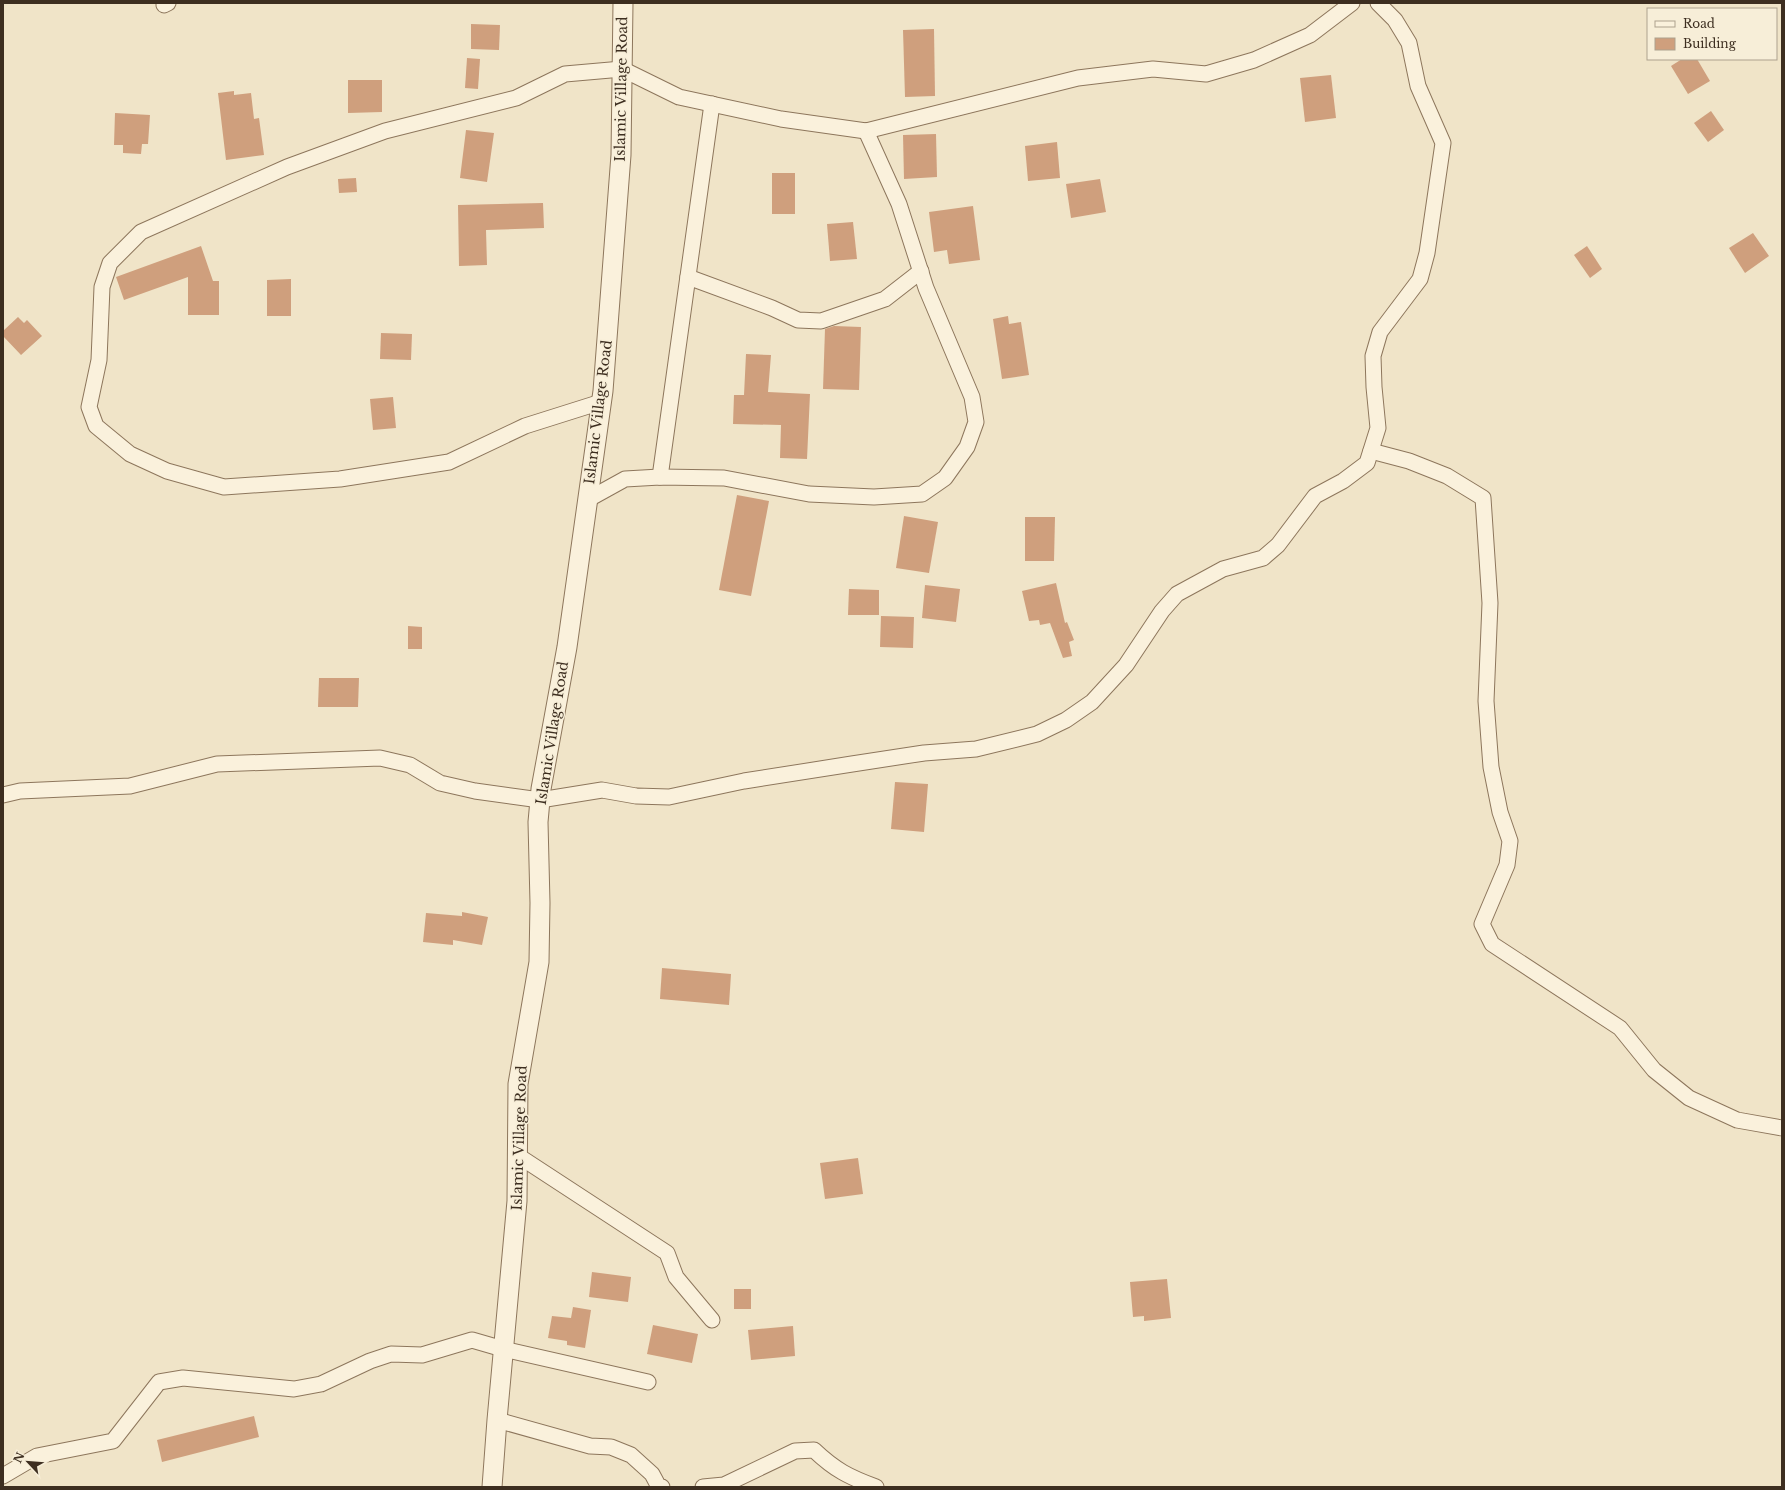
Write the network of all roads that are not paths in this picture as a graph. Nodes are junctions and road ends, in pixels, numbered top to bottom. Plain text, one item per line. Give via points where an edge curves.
1 (623, 3) edge
2 (1352, 3) edge
3 (1378, 3) edge
4 (622, 69) junction
5 (712, 104) junction
6 (866, 131) junction
7 (921, 271) junction
8 (688, 277) junction
9 (601, 402) junction
10 (1371, 451) junction
11 (660, 477) junction
12 (587, 500) junction
13 (3, 795) edge
14 (540, 800) junction
15 (1782, 1128) edge
16 (517, 1155) junction
17 (712, 1320) dead end
18 (503, 1349) junction
19 (648, 1382) dead end
20 (497, 1420) junction
21 (3, 1476) edge
22 (492, 1487) edge
23 (662, 1487) edge
24 (703, 1487) edge
25 (876, 1487) edge

1 - 4 street, Islamic Village Road
2 - 6 street via 1310,35 1254,60 1206,74 1154,69 1078,78
3 - 10 street via 1395,20 1409,43 1418,86 1443,144 1427,253 1420,279 1380,332 1373,356 1378,428
4 - 5 street via 679,97
4 - 9 street, Islamic Village Road via 621,155
4 - 9 street via 564,74 516,98 385,131 287,167 141,232 110,263 102,287 99,360 89,407 96,426 130,454 167,471 224,487 340,478 449,462 525,426
5 - 6 street via 781,119
5 - 8 street
6 - 7 street via 900,204
7 - 8 street via 886,299 821,321 798,320
7 - 11 street via 972,397 976,422 966,447 944,478 922,494 874,497 809,494 724,478
8 - 11 street
9 - 12 street, Islamic Village Road
10 - 14 street via 1367,463 1343,481 1315,496 1278,545 1263,558 1224,569 1177,594 1162,611 1126,665 1092,702 1066,720 1037,734 976,749 924,753 844,765 744,781 669,797 636,796 602,790
10 - 15 street via 1410,461 1447,476 1482,498 1490,603 1486,701 1491,767 1500,812 1510,841 1507,865 1482,924 1492,944 1620,1028 1654,1070 1689,1098 1737,1120
11 - 12 street via 625,479
12 - 14 street, Islamic Village Road via 567,647
13 - 14 street via 20,791 130,786 217,764 380,758 410,765 440,783 475,791
14 - 16 street, Islamic Village Road via 539,962 518,1084
16 - 17 street via 667,1253 676,1277
16 - 18 street, Islamic Village Road via 517,1201
18 - 19 street
18 - 20 street, Islamic Village Road
18 - 21 street via 472,1340 422,1355 391,1354 321,1384 294,1389 183,1378 159,1382 113,1441 37,1456
20 - 22 street, Islamic Village Road
20 - 23 street via 590,1446 611,1447 631,1455 652,1474 659,1487
24 - 25 street via 724,1485 795,1452 814,1450 831,1466 853,1479

